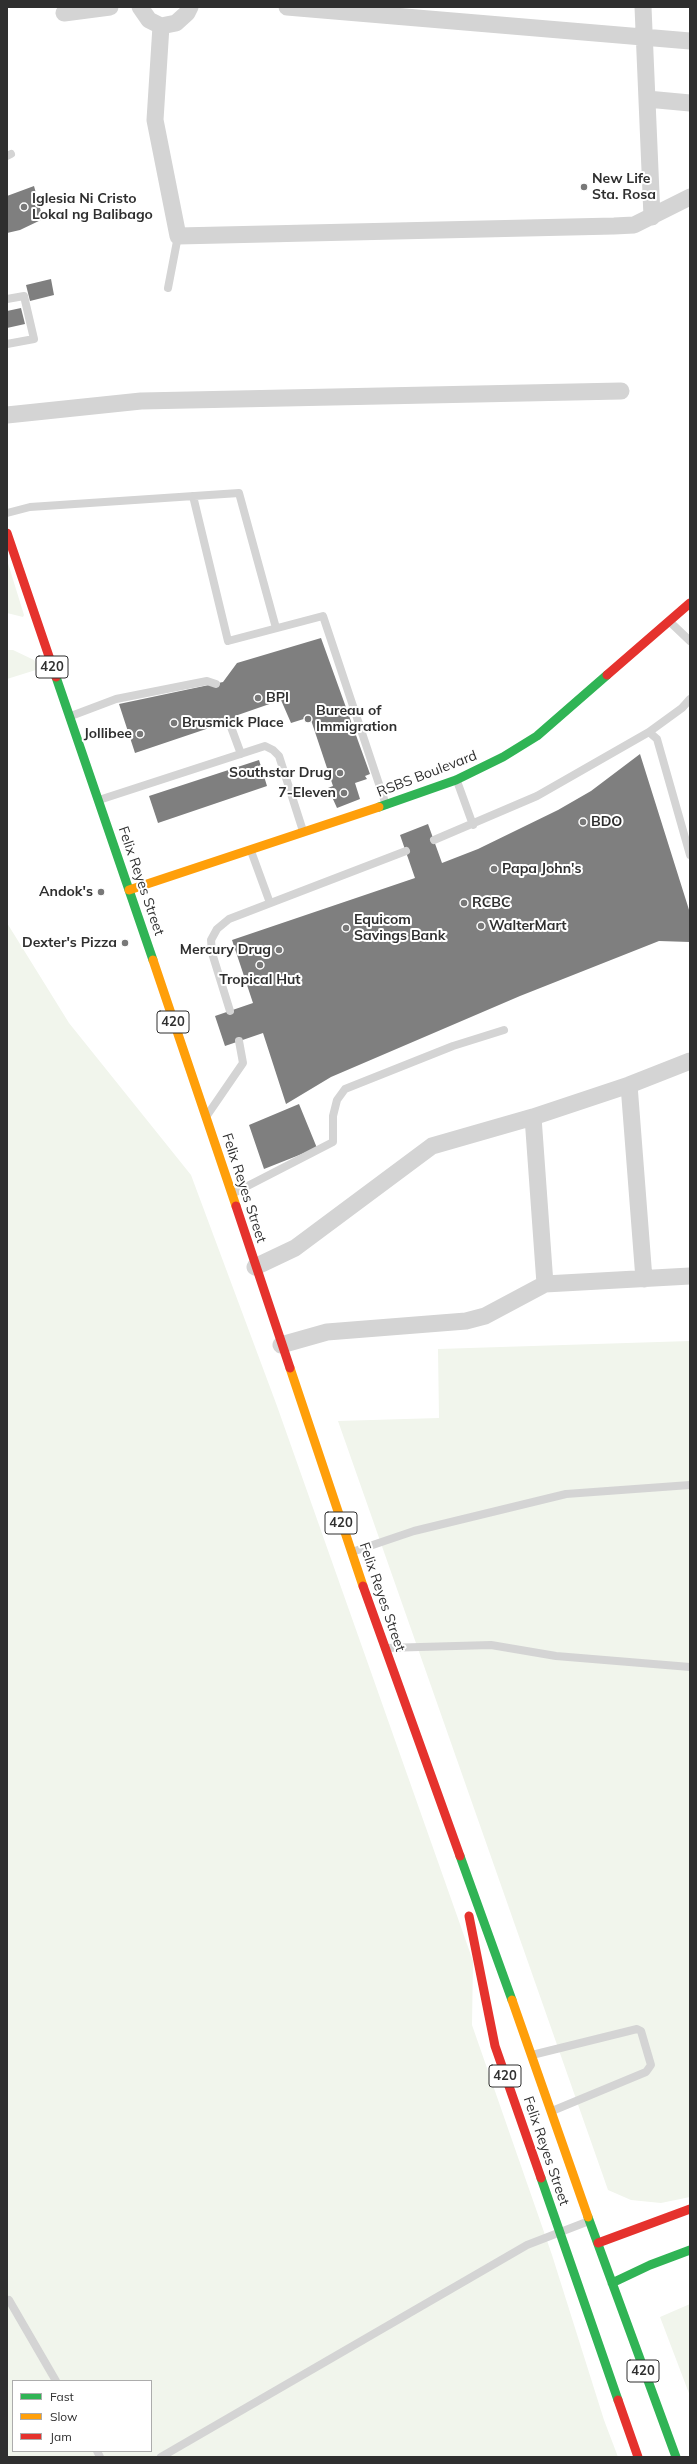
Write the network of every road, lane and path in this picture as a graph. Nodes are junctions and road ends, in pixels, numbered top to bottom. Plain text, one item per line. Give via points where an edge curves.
1 (110, 7) edge
2 (140, 7) edge
3 (190, 7) edge
4 (287, 7) edge
5 (643, 7) edge
6 (64, 13) dead end
7 (161, 26) junction
8 (644, 38) junction
9 (690, 41) edge
10 (647, 99) junction
11 (690, 103) edge
12 (690, 197) edge
13 (652, 217) junction
14 (178, 236) junction
15 (168, 288) dead end
16 (7, 299) edge
17 (7, 344) edge
18 (621, 391) dead end
19 (7, 415) edge
20 (193, 496) junction
21 (7, 513) edge
22 (7, 533) edge
23 (690, 603) edge
24 (670, 622) junction
25 (276, 628) junction
26 (690, 641) edge
27 (216, 684) dead end
28 (690, 699) edge
29 (69, 716) junction
30 (232, 727) dead end
31 (649, 732) junction
32 (241, 754) junction
33 (456, 780) junction
34 (98, 800) junction
35 (386, 805) junction
36 (472, 825) junction
37 (303, 832) junction
38 (434, 840) dead end
39 (250, 851) junction
40 (406, 851) dead end
41 (690, 855) edge
42 (129, 890) junction
43 (270, 903) junction
44 (230, 1011) dead end
45 (504, 1030) dead end
46 (239, 1041) dead end
47 (690, 1061) edge
48 (629, 1086) junction
49 (206, 1116) junction
50 (533, 1117) junction
51 (232, 1194) junction
52 (255, 1267) junction
53 (690, 1276) edge
54 (644, 1279) junction
55 (545, 1284) junction
56 (281, 1345) junction
57 (690, 1485) edge
58 (352, 1553) junction
59 (384, 1648) junction
60 (690, 1667) edge
61 (456, 1850) junction
62 (532, 2055) junction
63 (552, 2111) junction
64 (690, 2209) edge
65 (590, 2220) junction
66 (560, 2232) junction
67 (598, 2244) junction
68 (690, 2250) edge
69 (567, 2255) junction
70 (612, 2283) junction
71 (582, 2295) junction
72 (7, 2302) edge
73 (55, 2380) edge
74 (161, 2457) edge
75 (638, 2457) edge
76 (676, 2457) edge

1 - 6 street
2 - 7 street via 149,20
3 - 7 street via 176,23
4 - 8 street
5 - 8 street
7 - 14 street via 155,120
8 - 9 street
8 - 10 street
10 - 11 street
10 - 13 street
12 - 13 street
13 - 14 street via 634,224 614,226
14 - 15 lane
16 - 17 lane via 24,296 34,338
18 - 19 street via 142,401
20 - 21 lane via 30,508
20 - 25 lane via 239,493
20 - 25 lane via 228,641
22 - 29 main road, Felix Reyes Street / 420
23 - 24 main road, RSBS Boulevard
24 - 26 lane
24 - 33 main road, RSBS Boulevard via 537,736 503,757
25 - 35 lane via 323,616
27 - 29 lane via 207,680 116,699
28 - 31 lane
29 - 34 main road, Felix Reyes Street / 420
30 - 32 lane
31 - 36 lane via 538,796
31 - 41 lane via 656,739
32 - 34 lane
32 - 37 lane via 265,746 279,756
33 - 35 main road, RSBS Boulevard
33 - 36 lane
34 - 42 main road, Felix Reyes Street / 420
35 - 37 main road, RSBS Boulevard
36 - 38 lane
37 - 39 main road, RSBS Boulevard
39 - 42 main road, RSBS Boulevard
39 - 43 lane
40 - 43 lane
42 - 49 main road, Felix Reyes Street / 420
43 - 44 lane via 229,919 217,929 211,940 212,953
45 - 51 lane via 453,1046 345,1089 337,1100 333,1116 333,1142
46 - 49 lane via 243,1054 241,1068
47 - 48 street
48 - 50 street
48 - 54 street
49 - 51 main road, Felix Reyes Street / 420
50 - 52 street via 432,1146 295,1248
50 - 55 street
51 - 52 main road, Felix Reyes Street / 420
52 - 56 main road, Felix Reyes Street / 420
53 - 54 street
54 - 55 street
55 - 56 street via 485,1316 466,1321 327,1332
56 - 58 main road, Felix Reyes Street / 420
57 - 58 lane via 566,1494 414,1531
58 - 59 main road, Felix Reyes Street / 420
59 - 60 lane via 491,1645 556,1656
59 - 61 main road, Felix Reyes Street / 420
61 - 62 main road, Felix Reyes Street / 420
61 - 66 main road, Felix Reyes Street / 420 via 495,2046
62 - 63 main road, Felix Reyes Street / 420
62 - 63 lane via 637,2028 641,2031 651,2065 646,2072
63 - 65 main road, Felix Reyes Street / 420
64 - 67 main road
65 - 66 lane
65 - 67 main road, Felix Reyes Street / 420
66 - 69 main road, Felix Reyes Street / 420
66 - 74 lane via 527,2245
67 - 69 main road
67 - 70 main road, 420
68 - 70 main road
69 - 71 main road, Felix Reyes Street / 420
70 - 71 main road
70 - 76 main road, 420
71 - 75 main road, 420
72 - 73 lane via 9,2300

